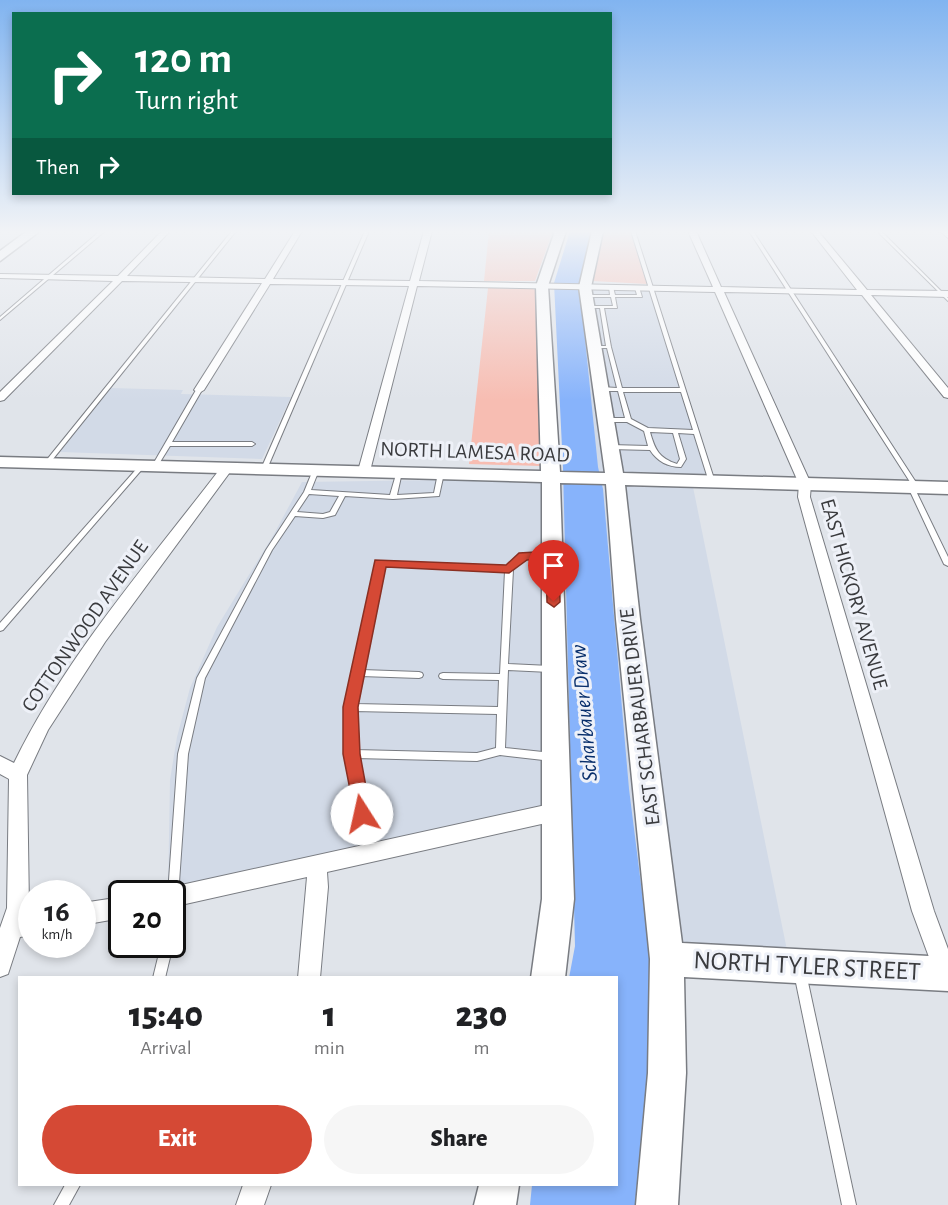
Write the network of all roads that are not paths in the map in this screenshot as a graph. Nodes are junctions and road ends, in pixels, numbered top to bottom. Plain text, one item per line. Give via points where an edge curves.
1 (39, 287) edge
2 (112, 287) edge
3 (189, 287) edge
4 (263, 287) edge
5 (342, 287) edge
6 (414, 287) edge
7 (542, 287) edge
8 (547, 287) edge
9 (591, 287) edge
10 (717, 287) edge
11 (787, 287) edge
12 (860, 287) edge
13 (651, 288) junction
14 (718, 290) junction
15 (789, 291) junction
16 (612, 292) junction
17 (864, 292) junction
18 (946, 296) edge
19 (590, 299) junction
20 (0, 319) edge
21 (602, 347) junction
22 (601, 389) junction
23 (199, 390) joint
24 (620, 390) junction
25 (682, 390) junction
26 (948, 395) edge
27 (0, 398) edge
28 (606, 420) junction
29 (628, 420) junction
30 (647, 430) junction
31 (675, 431) junction
32 (696, 432) junction
33 (168, 444) junction
34 (252, 444) dead end
35 (610, 447) junction
36 (651, 448) junction
37 (0, 462) edge
38 (47, 463) junction
39 (148, 466) junction
40 (227, 468) junction
41 (264, 469) junction
42 (316, 470) junction
43 (364, 471) junction
44 (399, 472) junction
45 (680, 473) junction
46 (441, 474) junction
47 (553, 477) junction
48 (610, 479) junction
49 (712, 482) junction
50 (805, 484) junction
51 (913, 487) junction
52 (948, 488) edge
53 (307, 492) junction
54 (344, 494) junction
55 (393, 497) junction
56 (293, 514) junction
57 (553, 555) junction
58 (948, 564) edge
59 (509, 569) junction
60 (0, 628) edge
61 (504, 667) junction
62 (555, 669) junction
63 (357, 673) junction
64 (419, 675) dead end
65 (442, 676) dead end
66 (503, 677) junction
67 (350, 707) junction
68 (502, 711) junction
69 (500, 751) junction
70 (351, 754) junction
71 (556, 757) junction
72 (0, 764) edge
73 (18, 775) junction
74 (555, 812) junction
75 (369, 854) junction
76 (316, 865) junction
77 (18, 880) edge
78 (174, 880) edge
79 (186, 898) edge
80 (18, 931) edge
81 (164, 958) edge
82 (667, 959) junction
83 (0, 966) edge
84 (798, 966) junction
85 (947, 975) edge
86 (159, 976) edge
87 (309, 976) edge
88 (548, 976) edge
89 (72, 1186) edge
90 (257, 1186) edge
91 (499, 1186) edge
92 (61, 1205) edge
93 (250, 1205) edge
94 (495, 1205) edge
95 (657, 1205) edge
96 (849, 1205) edge

1 - 20 lane
2 - 27 street
3 - 38 lane
4 - 23 street
5 - 41 lane
6 - 43 street
7 - 47 main road
8 - 19 street
9 - 19 main road, EAST SCHARBAUER DRIVE
10 - 14 street, EAST HICKORY AVENUE
11 - 15 lane
12 - 17 street
13 - 14 street
13 - 16 street
13 - 25 lane
14 - 15 street
14 - 50 street, EAST HICKORY AVENUE
15 - 17 street
15 - 51 lane
16 - 19 street
16 - 19 lane via 615,307
17 - 18 street
17 - 26 street
19 - 21 main road, EAST SCHARBAUER DRIVE
21 - 22 main road, EAST SCHARBAUER DRIVE
21 - 24 lane
22 - 24 lane
22 - 28 main road, EAST SCHARBAUER DRIVE
23 - 33 lane
24 - 25 lane
24 - 29 lane
25 - 32 lane
28 - 29 lane
28 - 35 main road, EAST SCHARBAUER DRIVE
29 - 30 lane
30 - 31 lane
30 - 36 lane
31 - 32 lane
31 - 45 lane via 683,459
32 - 49 lane
33 - 34 lane
33 - 39 lane
35 - 36 lane
35 - 48 main road, EAST SCHARBAUER DRIVE
36 - 45 lane via 662,462
37 - 38 main road, NORTH LAMESA ROAD
38 - 39 main road, NORTH LAMESA ROAD
39 - 40 main road, NORTH LAMESA ROAD
39 - 60 lane
40 - 41 main road, NORTH LAMESA ROAD
40 - 73 street, COTTONWOOD AVENUE via 99,638 41,726
41 - 42 main road, NORTH LAMESA ROAD
42 - 43 main road, NORTH LAMESA ROAD
42 - 53 lane
43 - 44 main road, NORTH LAMESA ROAD
44 - 46 main road, NORTH LAMESA ROAD
44 - 55 lane
45 - 48 main road, NORTH LAMESA ROAD
45 - 49 main road, NORTH LAMESA ROAD
46 - 47 main road, NORTH LAMESA ROAD
46 - 55 lane via 437,495
47 - 48 main road, NORTH LAMESA ROAD
47 - 57 main road
48 - 82 main road, EAST SCHARBAUER DRIVE
49 - 50 main road, NORTH LAMESA ROAD
50 - 51 main road, NORTH LAMESA ROAD
50 - 85 street, EAST HICKORY AVENUE via 804,497 923,911
51 - 52 main road, NORTH LAMESA ROAD
51 - 58 lane
53 - 54 lane
53 - 56 lane
54 - 55 lane
54 - 56 lane via 333,514
56 - 78 lane via 264,559 201,678 183,754
57 - 59 lane via 524,556
57 - 62 main road
59 - 61 lane
59 - 63 lane via 380,563
61 - 62 lane
61 - 66 lane
62 - 71 main road
63 - 64 lane
63 - 67 lane
65 - 66 lane
66 - 68 lane
67 - 68 lane
67 - 70 lane
68 - 69 lane
69 - 70 lane via 477,757
69 - 71 lane
70 - 75 lane
71 - 74 main road
72 - 73 street
73 - 77 street, COTTONWOOD AVENUE
74 - 75 street
74 - 88 main road via 558,899
75 - 76 street
76 - 79 street
76 - 87 street via 318,887
80 - 83 street, COTTONWOOD AVENUE
81 - 86 lane
82 - 84 main road, NORTH TYLER STREET
82 - 95 main road, EAST SCHARBAUER DRIVE via 667,1073
84 - 85 main road, NORTH TYLER STREET
84 - 96 lane
89 - 92 lane
90 - 93 street
91 - 94 main road

